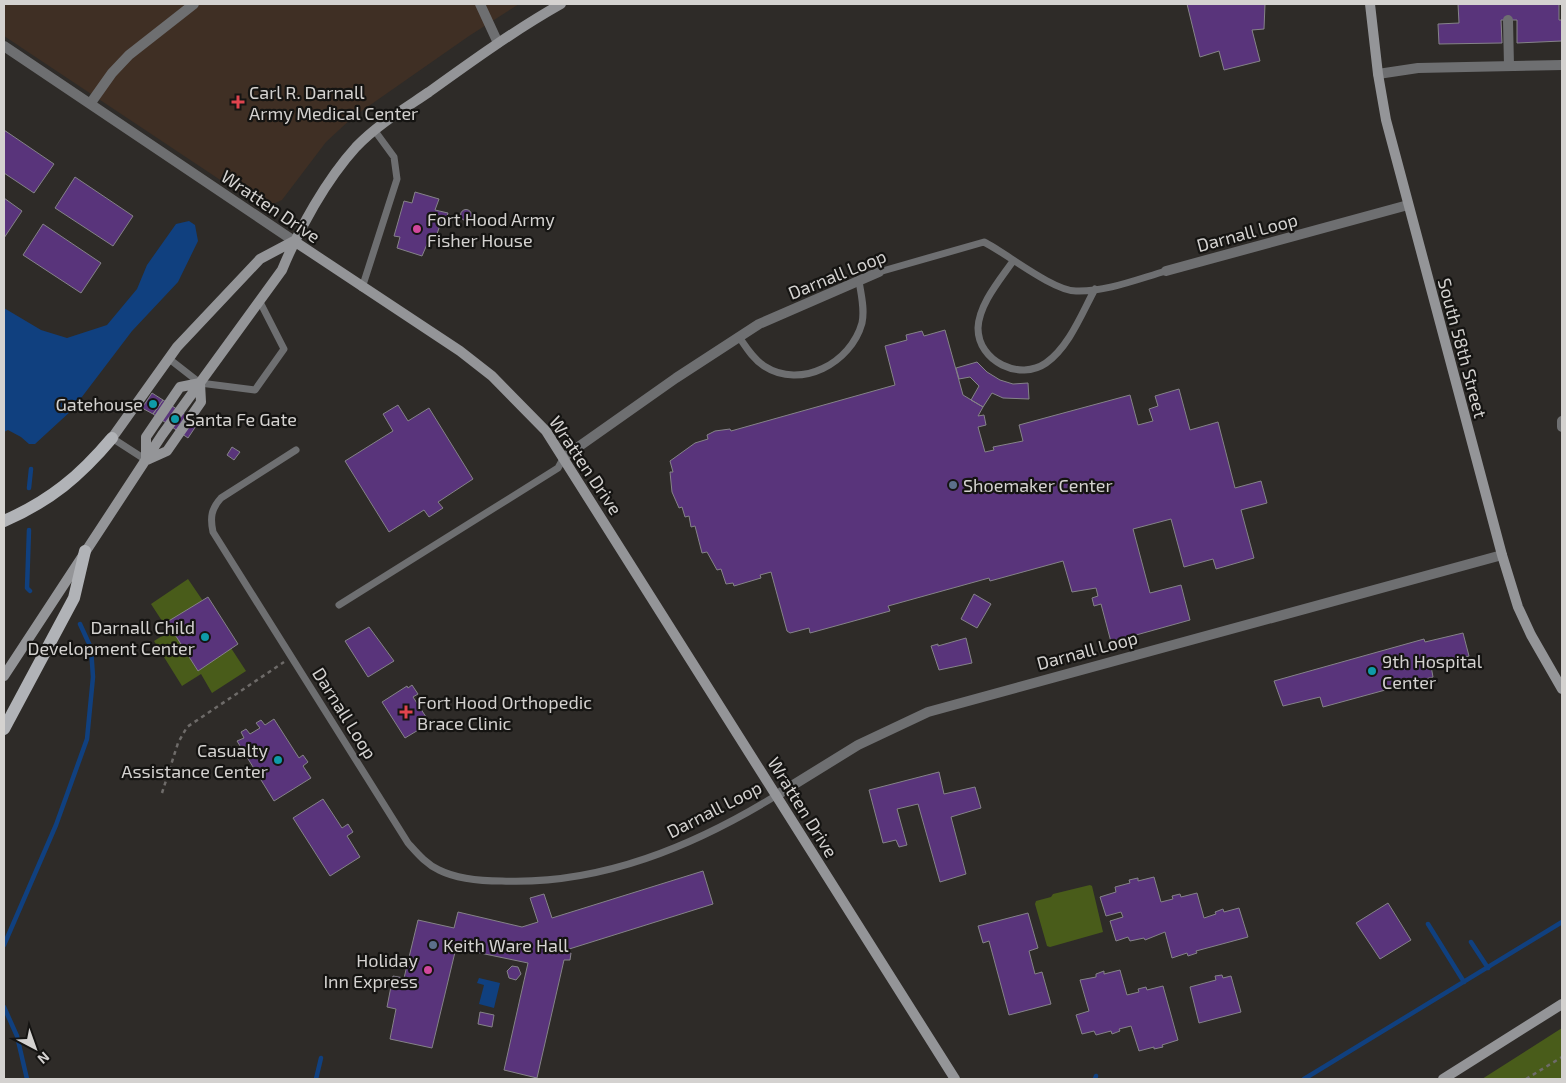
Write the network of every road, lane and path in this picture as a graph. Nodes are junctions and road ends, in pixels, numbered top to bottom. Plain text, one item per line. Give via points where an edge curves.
1 (194, 4) edge
2 (480, 4) edge
3 (561, 4) edge
4 (1370, 4) edge
5 (1508, 20) dead end
6 (498, 43) junction
7 (4, 46) edge
8 (1562, 65) edge
9 (1509, 66) junction
10 (1378, 74) junction
11 (90, 104) junction
12 (374, 131) junction
13 (1408, 205) junction
14 (294, 241) junction
15 (1013, 260) junction
16 (1166, 271) joint
17 (879, 272) joint
18 (859, 281) junction
19 (362, 288) junction
20 (1095, 289) junction
21 (260, 302) junction
22 (738, 337) junction
23 (168, 358) junction
24 (200, 383) junction
25 (1562, 421) edge
26 (1562, 427) edge
27 (112, 438) junction
28 (296, 450) dead end
29 (564, 457) junction
30 (146, 460) junction
31 (4, 521) edge
32 (85, 551) junction
33 (1502, 555) junction
34 (339, 605) dead end
35 (291, 657) junction
36 (4, 676) edge
37 (1562, 688) edge
38 (4, 730) edge
39 (162, 793) dead end
40 (777, 796) junction
41 (1562, 1004) edge
42 (1562, 1057) edge
43 (955, 1079) edge
44 (1443, 1079) edge
45 (1526, 1079) edge

1 - 11 street via 129,55
2 - 6 street
3 - 6 street
4 - 10 street, South 58th Street
5 - 9 street
6 - 12 street
7 - 11 street, Wratten Drive
8 - 9 street
9 - 10 street via 1418,68
10 - 13 street, South 58th Street
11 - 14 street, Wratten Drive
12 - 14 street via 344,163
12 - 19 lane via 394,158 397,179
13 - 16 street, Darnall Loop
13 - 33 street, South 58th Street
14 - 19 street, Wratten Drive
14 - 21 street via 282,270
14 - 23 street via 260,259
15 - 17 lane, Darnall Loop via 984,242
15 - 20 lane, Darnall Loop via 1040,277 1074,292
15 - 20 lane via 991,293 978,329 990,357 1003,367 1033,369 1046,363 1073,329
16 - 20 lane, Darnall Loop
17 - 18 street, Darnall Loop
18 - 22 street, Darnall Loop via 759,324
18 - 22 lane via 862,322 852,344 824,370 786,374 764,366
19 - 29 street, Wratten Drive via 460,351 492,376 546,431
21 - 24 street
21 - 24 lane via 284,349 255,390
22 - 29 street, Darnall Loop
23 - 24 lane
23 - 27 street
24 - 30 street
25 - 26 street
27 - 30 lane
27 - 31 main road via 57,493
28 - 35 lane, Darnall Loop via 221,498 213,507 211,520 213,532
29 - 34 lane, Darnall Loop via 558,468
29 - 40 street, Wratten Drive
30 - 32 street
32 - 36 street
32 - 38 main road via 74,598
33 - 37 street, South 58th Street via 1531,636
33 - 40 street, Darnall Loop via 928,712 858,744
35 - 39 path via 187,727 178,743
35 - 40 lane, Darnall Loop via 408,843 439,870 487,881 531,882 591,874 679,848
40 - 43 street, Wratten Drive
41 - 44 street
42 - 45 path

